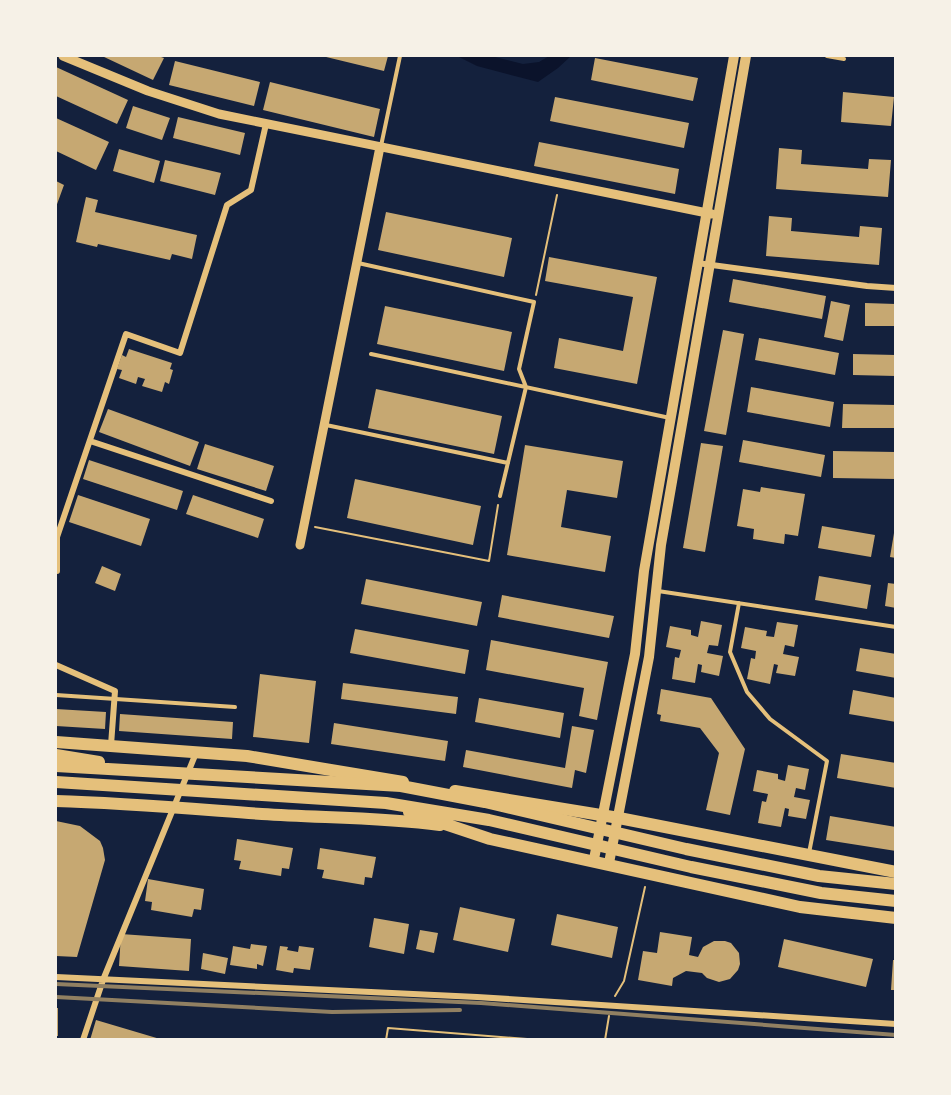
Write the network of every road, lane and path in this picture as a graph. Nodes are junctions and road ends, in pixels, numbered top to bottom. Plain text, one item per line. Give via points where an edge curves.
1 (63, 56) edge
2 (400, 56) edge
3 (734, 56) edge
4 (746, 56) edge
5 (827, 56) edge
6 (843, 59) dead end
7 (266, 124) junction
8 (380, 147) junction
9 (560, 183) junction
10 (706, 213) junction
11 (718, 216) junction
12 (357, 263) junction
13 (697, 263) junction
14 (709, 265) junction
15 (896, 288) edge
16 (534, 302) junction
17 (371, 354) dead end
18 (526, 387) junction
19 (670, 418) junction
20 (324, 424) junction
21 (90, 441) junction
22 (507, 464) junction
23 (500, 496) joint
24 (271, 501) dead end
25 (304, 526) junction
26 (300, 545) dead end
27 (57, 571) edge
28 (657, 591) junction
29 (739, 603) junction
30 (896, 627) edge
31 (56, 665) edge
32 (56, 695) edge
33 (115, 699) junction
34 (235, 707) dead end
35 (56, 742) edge
36 (111, 745) junction
37 (196, 752) junction
38 (56, 755) edge
39 (56, 766) edge
40 (153, 772) junction
41 (56, 782) edge
42 (56, 801) edge
43 (386, 803) junction
44 (174, 807) junction
45 (603, 815) junction
46 (619, 818) junction
47 (808, 857) junction
48 (594, 859) junction
49 (609, 863) junction
50 (649, 872) junction
51 (896, 872) edge
52 (896, 884) edge
53 (896, 901) edge
54 (896, 919) edge
55 (56, 977) edge
56 (103, 980) junction
57 (610, 1006) junction
58 (896, 1024) edge
59 (83, 1040) edge
60 (386, 1040) edge
61 (540, 1040) edge
62 (605, 1040) edge

1 - 7 street via 176,102
2 - 8 lane
3 - 10 main road
4 - 11 main road
5 - 6 lane
7 - 8 street
7 - 21 street via 251,190 226,205 180,353 126,334
8 - 9 street
8 - 12 street
9 - 10 street
9 - 16 path
10 - 11 street
10 - 13 main road
11 - 14 main road
12 - 16 lane
12 - 20 street
13 - 14 street
13 - 19 main road
14 - 15 street
14 - 28 main road via 661,545
16 - 18 lane via 519,369
17 - 18 lane
18 - 19 lane
18 - 22 lane
19 - 45 main road via 644,571 635,654
20 - 22 lane
20 - 25 street
21 - 24 street
21 - 27 street via 57,537
22 - 23 lane
23 - 25 path via 489,561
25 - 26 street
28 - 29 lane
28 - 46 main road via 649,657
29 - 30 lane
29 - 47 lane via 730,652 747,692 770,719 827,761
31 - 33 street via 115,691
32 - 33 lane
33 - 34 lane
33 - 36 street
35 - 36 main road
36 - 37 main road
37 - 44 street
37 - 45 main road via 247,756
38 - 40 main road
39 - 40 main road
40 - 52 main road via 401,786 819,876
41 - 43 main road
42 - 44 main road
43 - 53 main road via 489,820 821,893
43 - 54 main road via 490,839 800,907
44 - 48 main road via 431,824 479,831
44 - 56 street
45 - 46 main road
45 - 48 main road
46 - 47 main road
46 - 49 main road
47 - 51 main road
48 - 49 main road
49 - 50 main road
50 - 54 main road
50 - 57 path via 624,981
55 - 56 street
56 - 57 street
56 - 59 street
57 - 58 street
57 - 62 path
60 - 61 path via 388,1028

